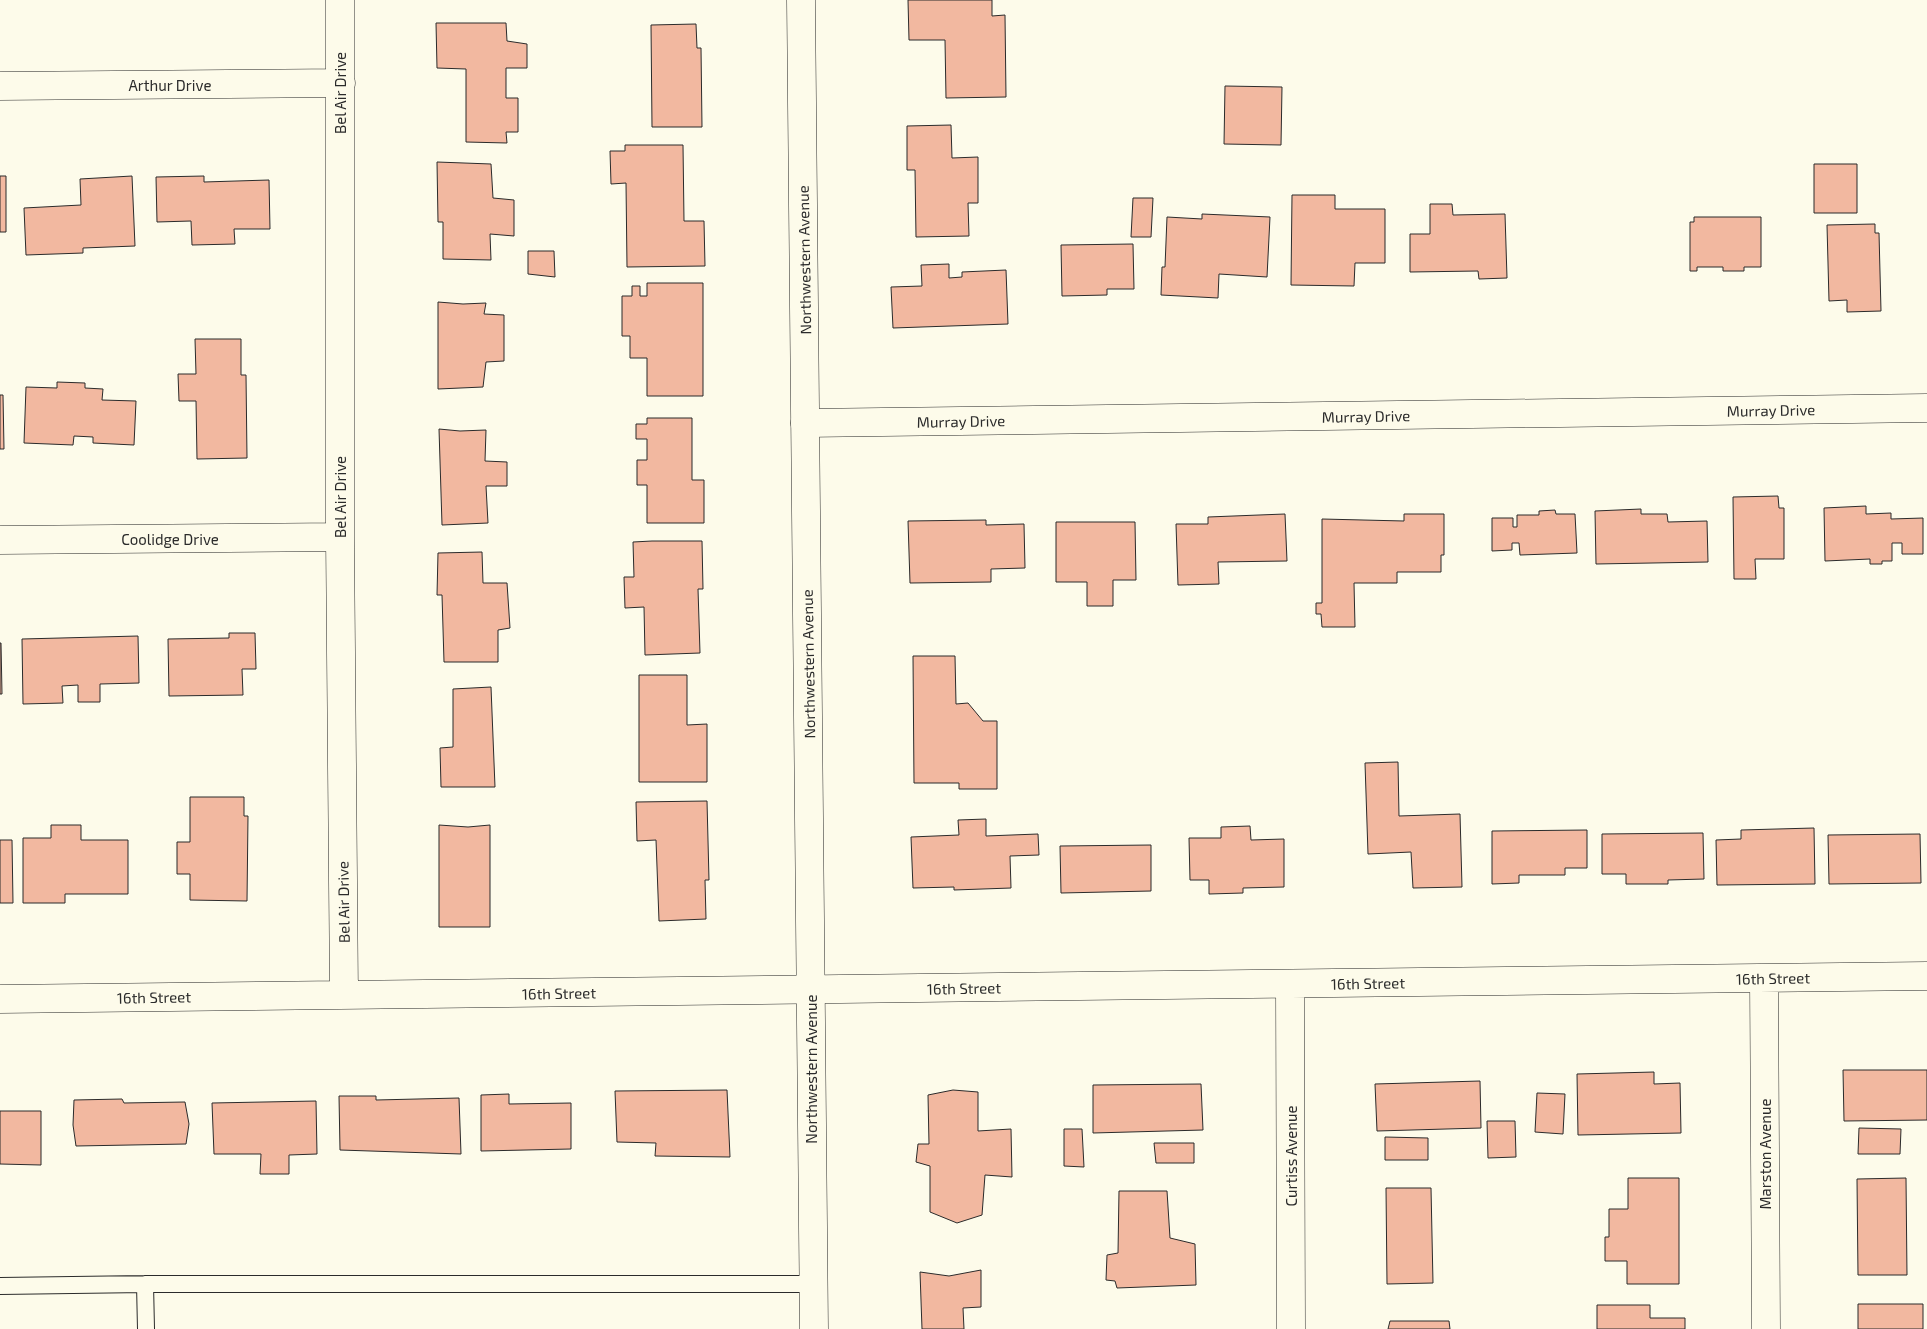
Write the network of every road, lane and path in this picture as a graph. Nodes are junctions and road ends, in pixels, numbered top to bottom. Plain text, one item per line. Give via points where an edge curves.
1 (340, 0) edge
2 (801, 0) edge
3 (340, 83) junction
4 (0, 86) edge
5 (1927, 408) edge
6 (805, 423) junction
7 (340, 537) junction
8 (0, 540) edge
9 (1927, 976) edge
10 (1764, 978) junction
11 (1290, 984) junction
12 (811, 990) junction
13 (344, 995) junction
14 (0, 999) edge
15 (145, 1284) junction
16 (813, 1284) junction
17 (0, 1286) edge
18 (146, 1329) edge
19 (814, 1329) edge
20 (1292, 1329) edge
21 (1766, 1329) edge

1 - 3 street, Bel Air Drive
2 - 6 street, Northwestern Avenue
3 - 4 street, Arthur Drive
3 - 7 street, Bel Air Drive
5 - 6 street, Murray Drive
6 - 12 street, Northwestern Avenue
7 - 8 street, Coolidge Drive
7 - 13 street, Bel Air Drive
9 - 10 street, 16th Street
10 - 11 street, 16th Street
10 - 21 street, Marston Avenue
11 - 12 street, 16th Street
11 - 20 street, Curtiss Avenue
12 - 13 street, 16th Street
12 - 16 street, Northwestern Avenue
13 - 14 street, 16th Street
15 - 16 lane
15 - 17 lane
15 - 18 lane
16 - 19 street, Northwestern Avenue

